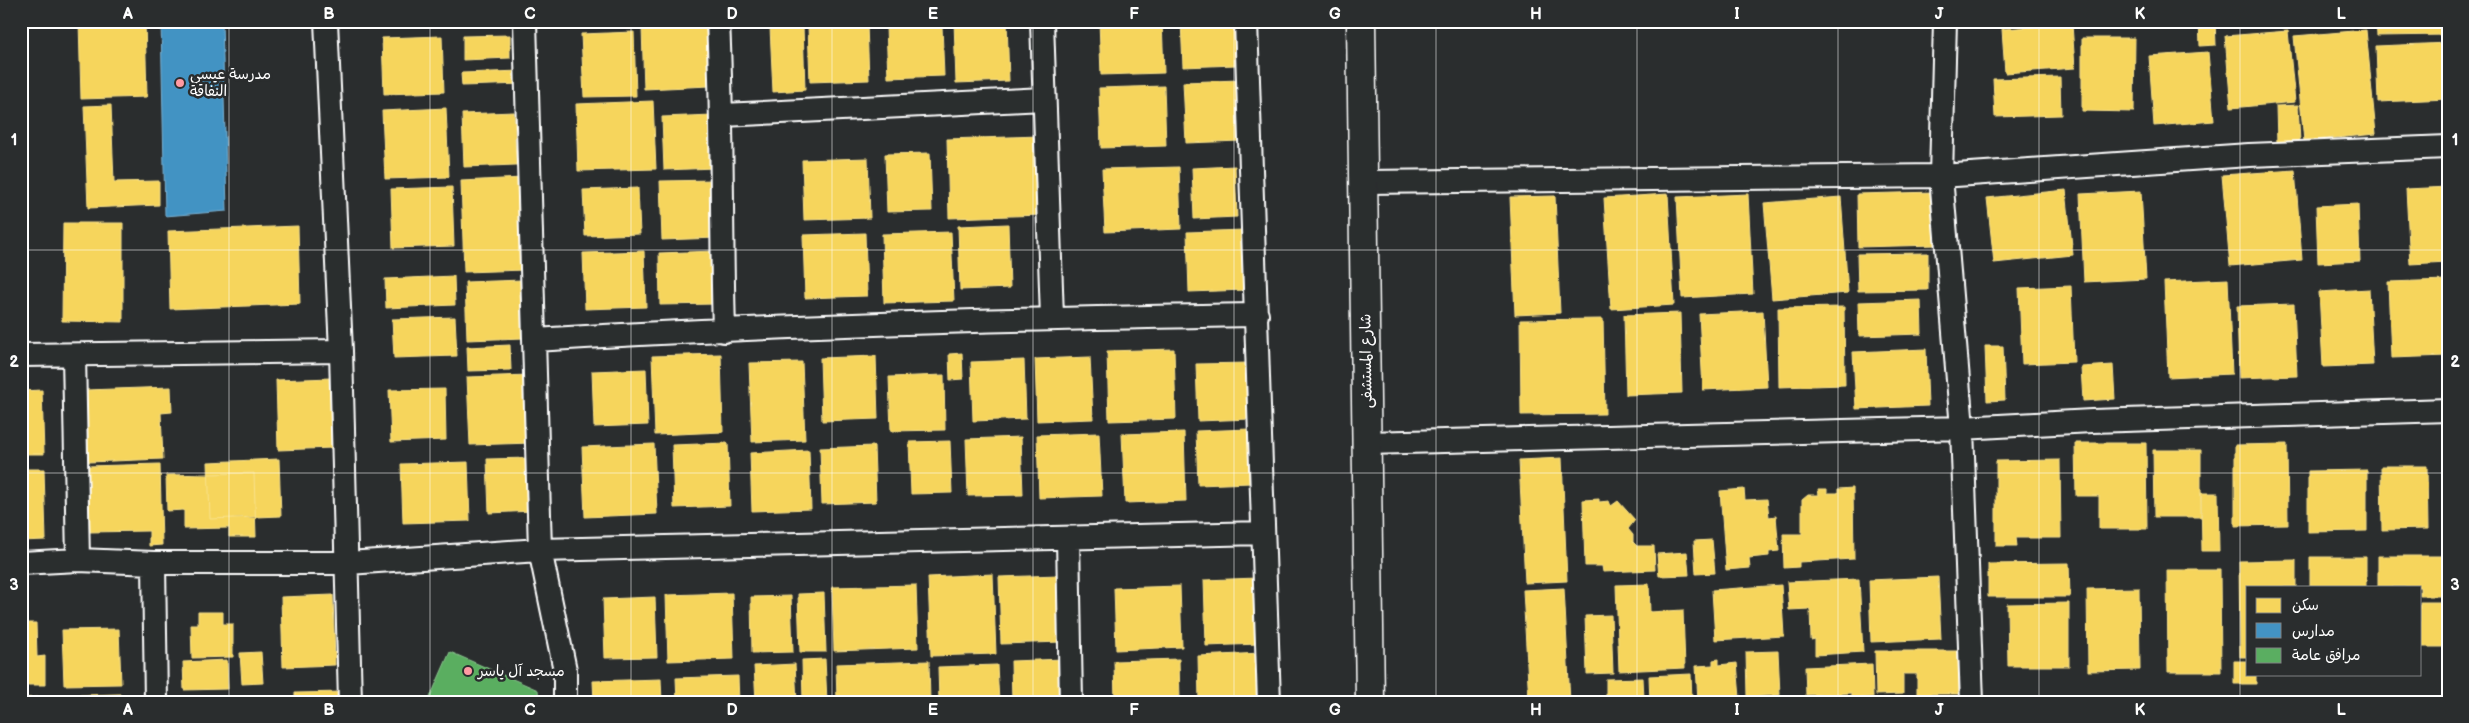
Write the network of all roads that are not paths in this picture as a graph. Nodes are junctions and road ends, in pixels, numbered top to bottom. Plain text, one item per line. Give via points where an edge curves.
1 (326, 21) edge
2 (525, 21) edge
3 (718, 21) edge
4 (1042, 21) edge
5 (1246, 21) edge
6 (1361, 21) edge
7 (1945, 21) edge
8 (1043, 99) junction
9 (723, 115) junction
10 (2448, 147) edge
11 (1941, 176) junction
12 (1364, 182) junction
13 (1257, 315) junction
14 (1052, 318) junction
15 (724, 331) junction
16 (535, 340) junction
17 (341, 351) junction
18 (21, 355) edge
19 (74, 355) junction
20 (2448, 410) edge
21 (1962, 428) junction
22 (1367, 443) junction
23 (1263, 533) junction
24 (1068, 538) junction
25 (540, 550) junction
26 (78, 560) junction
27 (21, 563) edge
28 (154, 563) junction
29 (348, 563) junction
30 (156, 702) edge
31 (350, 702) edge
32 (565, 702) edge
33 (1072, 702) edge
34 (1269, 702) edge
35 (1370, 702) edge
36 (1972, 702) edge

1 - 17 street
2 - 16 street
3 - 9 street
4 - 8 street
5 - 13 street
6 - 12 highway, شارع المستشفى
7 - 11 street
8 - 9 street
8 - 14 street
9 - 15 street via 720,205
10 - 11 street via 2249,155
11 - 12 street
11 - 21 street
12 - 22 highway, شارع المستشفى
13 - 14 street
13 - 23 street
14 - 15 street
15 - 16 street
16 - 25 street
17 - 19 street
17 - 29 street
18 - 19 street
19 - 26 street
20 - 21 street
21 - 22 street
21 - 36 street
22 - 35 highway, شارع المستشفى
23 - 24 street
23 - 34 street
24 - 25 street
24 - 33 street
25 - 29 street
25 - 32 street via 565,670
26 - 27 street
26 - 28 street
28 - 29 street
28 - 30 street
29 - 31 street

